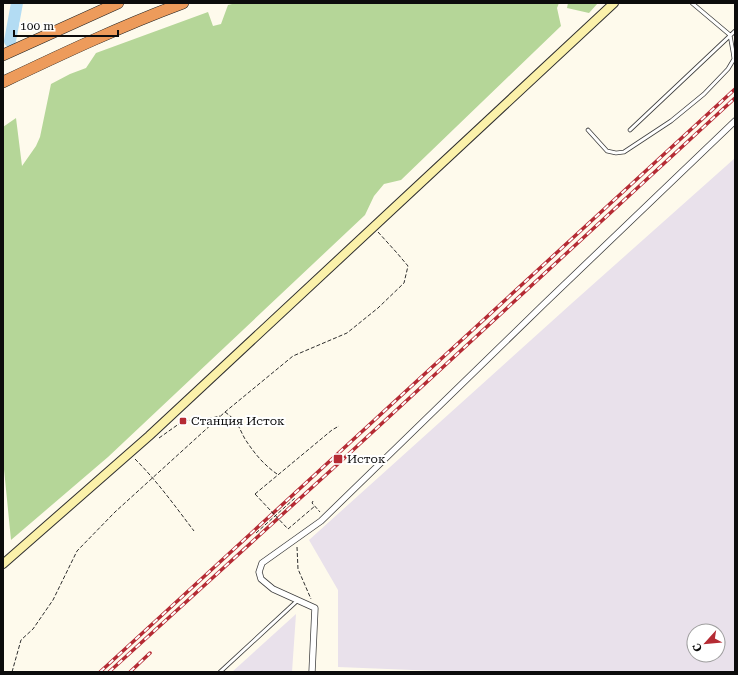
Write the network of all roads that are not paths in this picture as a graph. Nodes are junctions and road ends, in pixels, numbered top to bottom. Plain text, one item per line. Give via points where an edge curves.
1 (118, 3) edge
2 (183, 3) edge
3 (614, 3) edge
4 (692, 3) edge
5 (735, 31) edge
6 (730, 35) junction
7 (3, 55) edge
8 (3, 82) edge
9 (735, 121) edge
10 (588, 130) dead end
11 (630, 130) dead end
12 (3, 564) edge
13 (298, 600) junction
14 (220, 672) edge
15 (312, 672) edge

1 - 7 highway
2 - 8 highway via 144,17
3 - 12 main road via 154,432
4 - 6 lane
5 - 6 lane
6 - 10 lane via 734,59 728,69 704,94 671,121 624,152 616,154 607,151
6 - 11 lane
9 - 13 street via 325,517 262,563 259,572 261,579 273,589
13 - 14 lane
13 - 15 street via 315,608

